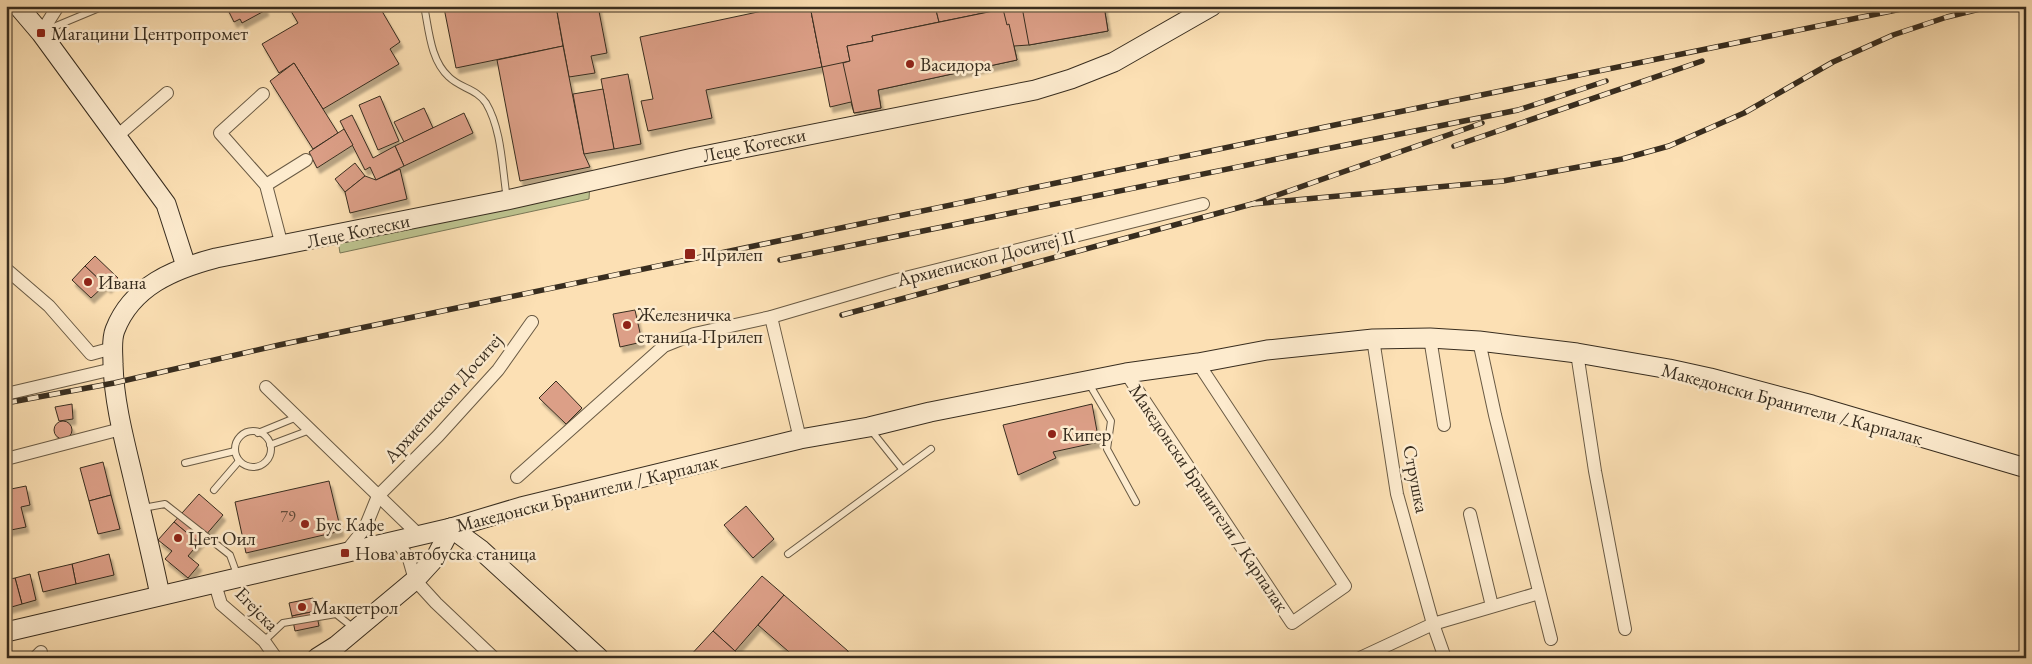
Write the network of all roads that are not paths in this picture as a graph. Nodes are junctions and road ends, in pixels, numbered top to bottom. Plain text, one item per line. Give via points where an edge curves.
1 (18, 6) edge
2 (58, 6) edge
3 (104, 6) edge
4 (424, 6) edge
5 (1212, 6) edge
6 (41, 33) junction
7 (167, 92) dead end
8 (263, 94) dead end
9 (116, 137) junction
10 (306, 160) dead end
11 (266, 185) junction
12 (507, 200) junction
13 (1203, 204) dead end
14 (282, 246) junction
15 (186, 266) junction
16 (6, 269) edge
17 (771, 317) junction
18 (532, 322) dead end
19 (1430, 338) junction
20 (1373, 339) junction
21 (1479, 341) junction
22 (113, 348) junction
23 (1577, 353) junction
24 (1198, 363) junction
25 (113, 369) junction
26 (1126, 373) junction
27 (1088, 381) junction
28 (266, 387) dead end
29 (6, 394) edge
30 (297, 417) junction
31 (1444, 425) dead end
32 (869, 427) junction
33 (121, 429) junction
34 (310, 430) junction
35 (258, 432) junction
36 (800, 439) junction
37 (270, 445) junction
38 (235, 450) junction
39 (931, 450) dead end
40 (6, 459) edge
41 (239, 461) junction
42 (185, 464) dead end
43 (2026, 468) edge
44 (902, 469) junction
45 (518, 477) dead end
46 (214, 490) dead end
47 (378, 496) junction
48 (1136, 502) dead end
49 (140, 509) junction
50 (1470, 514) dead end
51 (452, 528) junction
52 (420, 536) junction
53 (397, 541) junction
54 (345, 553) junction
55 (788, 554) dead end
56 (239, 578) junction
57 (415, 580) junction
58 (215, 584) junction
59 (1539, 593) junction
60 (160, 595) junction
61 (1492, 606) junction
62 (1433, 624) junction
63 (1625, 629) dead end
64 (356, 630) junction
65 (6, 632) edge
66 (1550, 639) dead end
67 (264, 641) junction
68 (276, 658) edge
69 (317, 658) edge
70 (494, 658) edge
71 (599, 658) edge
72 (1360, 658) edge
73 (1445, 658) edge

1 - 6 main road
2 - 6 street
3 - 6 lane
4 - 12 lane via 434,57 448,77 477,92 496,122
5 - 12 main road, Леце Котески via 1114,62 1035,90 692,158
6 - 9 main road
7 - 9 street
8 - 11 street, Леце Котески via 220,133
9 - 15 main road via 166,204
10 - 11 street
11 - 14 street, Леце Котески
12 - 14 main road, Леце Котески
13 - 17 street, Архиепископ Доситеј II via 897,280
14 - 15 main road, Леце Котески
15 - 22 main road, Леце Котески via 150,284 135,298 114,332
16 - 22 street via 49,306 91,354
17 - 36 street
17 - 45 street, Архиепископ Доситеј II via 694,334 664,346
18 - 47 street, Архиепископ Доситеј via 498,370
19 - 20 main road, Македонски Бранители / Карпалак
19 - 21 main road, Македонски Бранители / Карпалак
19 - 31 street
20 - 24 main road, Македонски Бранители / Карпалак via 1267,350
20 - 62 street, Струшка via 1397,494
21 - 23 main road, Македонски Бранители / Карпалак
21 - 59 street
22 - 25 main road, Леце Котески
23 - 43 main road, Македонски Бранители / Карпалак via 1710,378
23 - 63 street
24 - 26 main road, Македонски Бранители / Карпалак
24 - 26 street, Македонски Бранители / Карпалак via 1345,586 1292,622
25 - 29 street
25 - 33 main road, Леце Котески
26 - 27 main road, Македонски Бранители / Карпалак
27 - 32 main road, Македонски Бранители / Карпалак
27 - 48 lane, Македонски Бранители / Карпалак via 1111,421 1107,449
28 - 30 street
30 - 34 street
30 - 35 lane
32 - 36 main road, Македонски Бранители / Карпалак
32 - 44 lane
33 - 40 street
33 - 49 main road, Леце Котески
34 - 37 lane
34 - 47 street
35 - 37 lane
35 - 38 lane via 242,436
36 - 51 main road, Македонски Бранители / Карпалак via 521,507
37 - 41 lane via 269,457 260,465 249,467
38 - 41 lane
38 - 42 lane
39 - 44 lane
41 - 46 lane
44 - 55 lane
47 - 52 street
47 - 54 street, Архиепископ Доситеј via 365,528
49 - 56 lane via 165,504 230,556
49 - 60 main road, Леце Котески
50 - 61 street
51 - 52 main road, Македонски Бранители / Карпалак
51 - 57 main road via 436,556
51 - 71 main road via 481,550
52 - 53 main road, Македонски Бранители / Карпалак
53 - 54 main road, Македонски Бранители / Карпалак
53 - 57 street via 410,559
54 - 56 main road, Македонски Бранители / Карпалак
56 - 58 main road, Македонски Бранители / Карпалак
57 - 64 main road
57 - 70 street
58 - 60 main road, Македонски Бранители / Карпалак
58 - 67 street, Егејска via 221,604
59 - 61 street
59 - 66 street
60 - 65 main road, Македонски Бранители / Карпалак
61 - 62 street
62 - 72 street
62 - 73 street, Струшка
64 - 67 lane via 336,614 283,623
64 - 69 main road
67 - 68 street, Егејска

